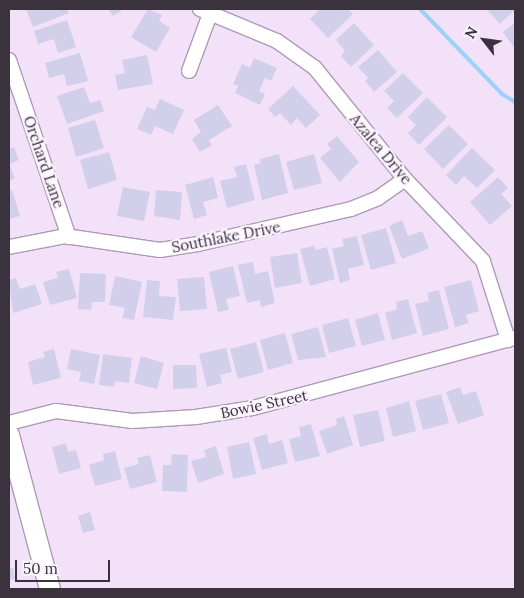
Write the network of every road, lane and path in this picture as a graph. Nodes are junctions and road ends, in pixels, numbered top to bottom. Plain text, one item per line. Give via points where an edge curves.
1 (205, 11) edge
2 (9, 60) edge
3 (189, 71) dead end
4 (405, 179) junction
5 (69, 237) junction
6 (9, 248) edge
7 (511, 339) edge
8 (9, 423) edge
9 (9, 435) edge
10 (50, 589) edge

1 - 3 street
1 - 4 street, Azalea Drive via 297,53 315,68
2 - 5 street, Orchard Lane
4 - 5 street, Southlake Drive via 378,198 351,209 198,244 160,250
4 - 7 street, Azalea Drive via 482,261
5 - 6 street, Southlake Drive
7 - 8 street, Bowie Street via 379,377 253,408 196,418 132,421 56,411
9 - 10 main road

